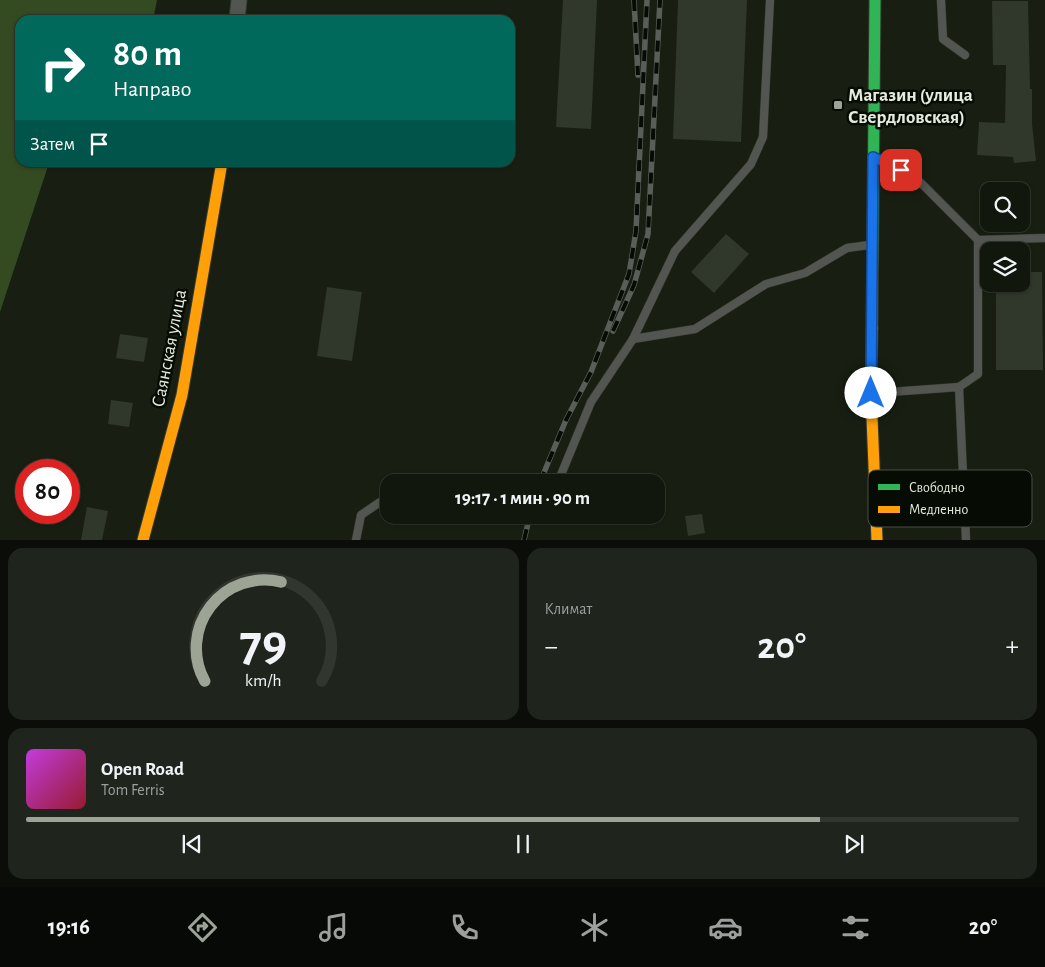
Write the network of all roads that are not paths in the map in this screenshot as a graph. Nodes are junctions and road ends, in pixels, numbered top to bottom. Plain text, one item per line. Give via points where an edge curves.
1 (239, 0) edge
2 (770, 0) edge
3 (875, 0) edge
4 (941, 0) edge
5 (238, 15) edge
6 (965, 55) dead end
7 (873, 157) junction
8 (221, 167) edge
9 (1045, 238) edge
10 (978, 240) junction
11 (872, 245) junction
12 (633, 339) junction
13 (959, 387) junction
14 (871, 393) junction
15 (875, 470) edge
16 (963, 470) edge
17 (561, 474) edge
18 (380, 502) edge
19 (877, 527) edge
20 (965, 527) edge
21 (143, 540) edge
22 (356, 540) edge
23 (878, 540) edge
24 (966, 540) edge

1 - 5 street
2 - 12 lane via 763,137 751,164 675,252
3 - 7 main road
4 - 6 lane via 943,39
7 - 10 lane via 915,177
7 - 11 main road
8 - 21 main road, Саянская улица via 182,395
9 - 10 lane
10 - 13 lane via 978,374
11 - 12 lane via 847,248 805,273 766,284 695,329
11 - 14 main road
12 - 17 lane via 591,402
13 - 14 lane
13 - 16 lane
14 - 15 main road
18 - 22 lane via 361,515
19 - 23 main road
20 - 24 lane

